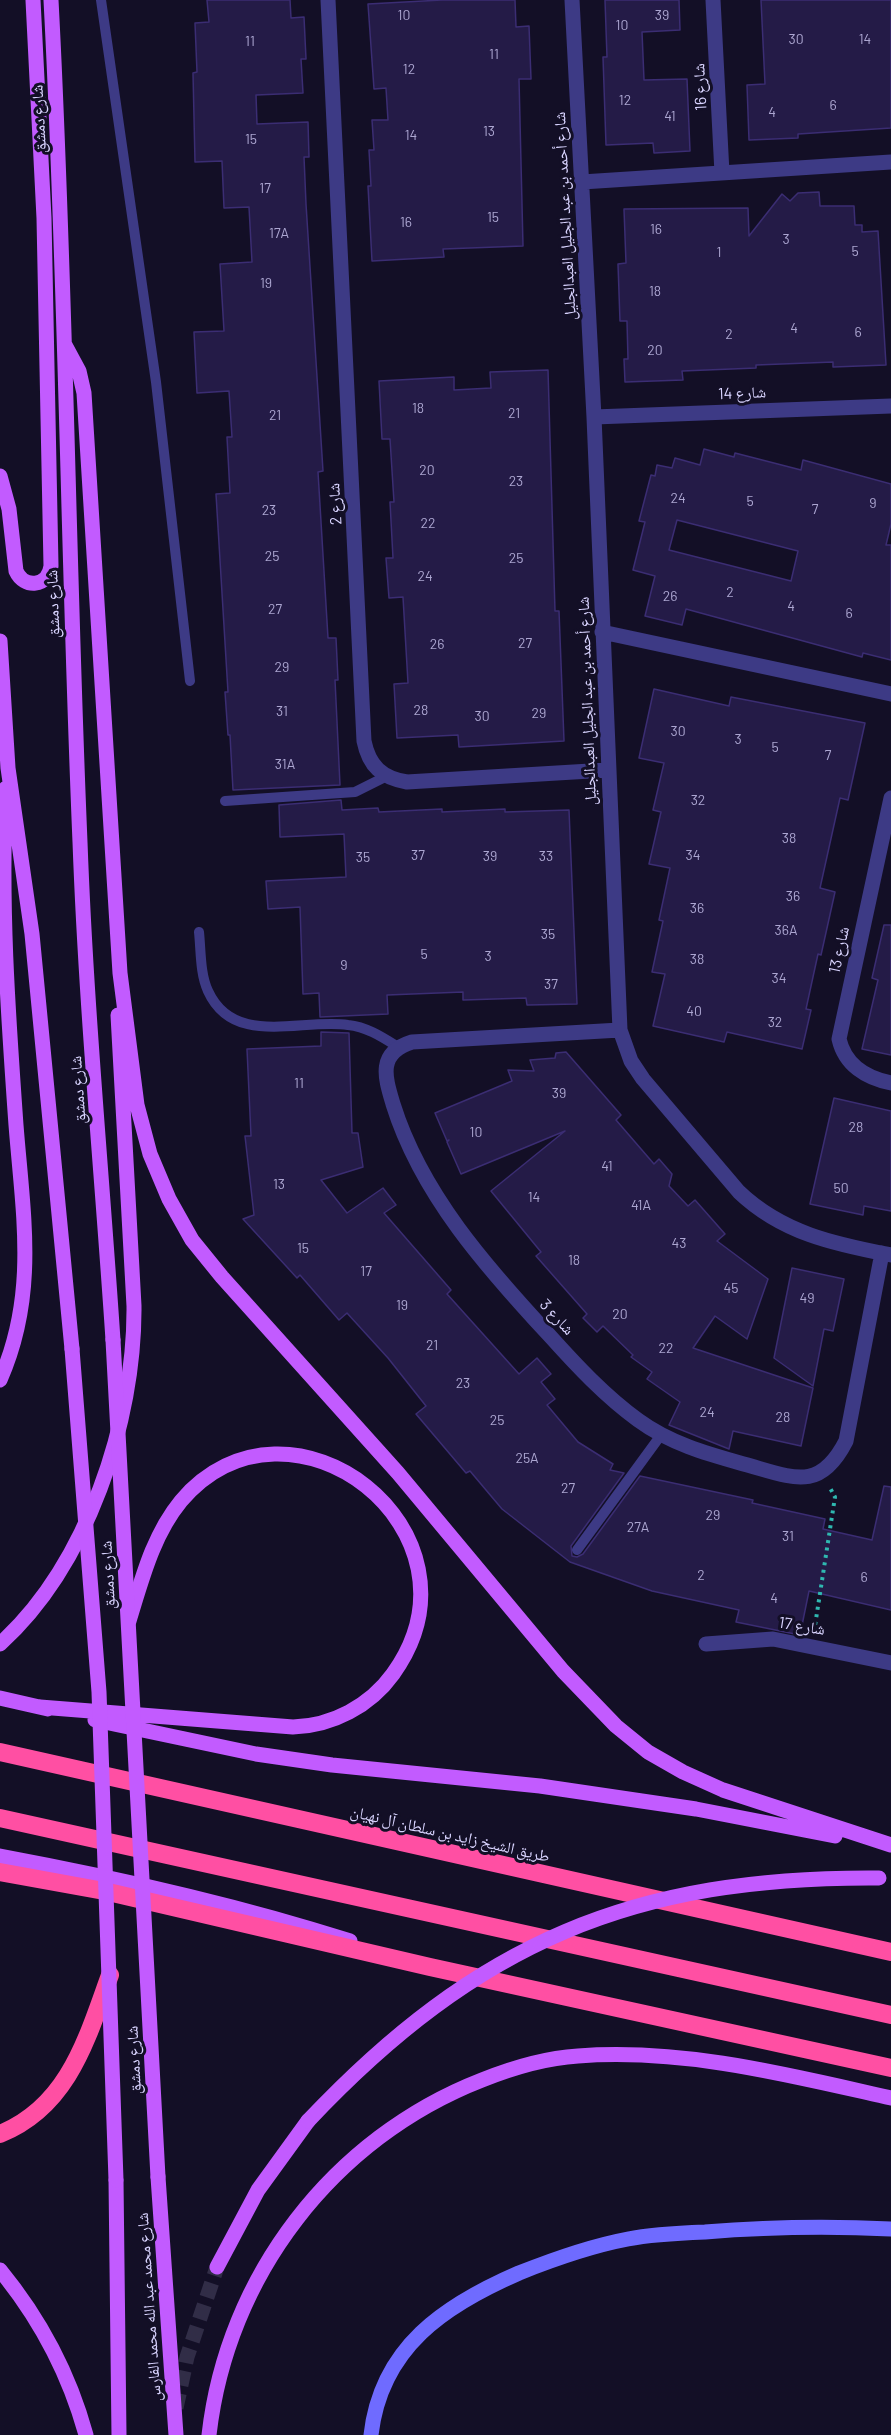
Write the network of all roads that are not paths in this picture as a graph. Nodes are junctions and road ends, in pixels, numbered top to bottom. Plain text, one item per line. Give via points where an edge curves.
1 (33, 0) edge
2 (51, 0) edge
3 (100, 0) edge
4 (328, 0) edge
5 (572, 0) edge
6 (713, 0) edge
7 (891, 162) edge
8 (723, 173) junction
9 (582, 182) junction
10 (65, 345) junction
11 (891, 406) edge
12 (594, 417) junction
13 (0, 476) edge
14 (602, 632) junction
15 (0, 641) edge
16 (190, 681) dead end
17 (891, 694) edge
18 (8, 768) junction
19 (607, 770) junction
20 (385, 777) junction
21 (891, 798) edge
22 (225, 801) dead end
23 (200, 932) dead end
24 (120, 973) junction
25 (620, 1030) junction
26 (398, 1047) junction
27 (891, 1083) edge
28 (887, 1254) edge
29 (0, 1380) edge
30 (661, 1435) junction
31 (577, 1550) dead end
32 (129, 1621) junction
33 (5, 1640) edge
34 (706, 1644) dead end
35 (891, 1663) edge
36 (0, 1698) edge
37 (40, 1707) junction
38 (0, 1752) edge
39 (0, 1818) edge
40 (891, 1846) edge
41 (0, 1856) edge
42 (0, 1872) edge
43 (885, 1879) edge
44 (891, 1952) edge
45 (430, 1967) junction
46 (110, 1975) junction
47 (891, 2015) edge
48 (891, 2068) edge
49 (891, 2098) edge
50 (0, 2134) edge
51 (158, 2177) joint
52 (116, 2180) joint
53 (891, 2229) edge
54 (218, 2267) tunnel mouth
55 (0, 2270) edge
56 (87, 2435) edge
57 (119, 2435) edge
58 (176, 2435) edge
59 (209, 2435) edge
60 (371, 2435) edge

1 - 13 main road via 44,218 51,566 40,583 28,583 16,571 9,509
2 - 10 main road, شارع دمشق
3 - 16 lane via 156,382
4 - 20 street, شارع 2 via 364,741 368,756
5 - 9 street, شارع أحمد بن عبد الجليل العبدالجليل
6 - 8 street, شارع 16
7 - 8 street
8 - 9 street
9 - 12 street, شارع أحمد بن عبد الجليل العبدالجليل
10 - 24 main road via 79,371 84,393
10 - 32 main road, شارع دمشق, bridge via 80,846
11 - 12 street, شارع 14
12 - 14 street, شارع أحمد بن عبد الجليل العبدالجليل
14 - 17 street
14 - 19 street, شارع أحمد بن عبد الجليل العبدالجليل
15 - 18 main road, شارع دمشق
18 - 29 main road via 1,900 26,1263 20,1319
18 - 46 main road, شارع دمشق, bridge via 32,934 72,1349 99,1692
19 - 20 street via 407,782
19 - 25 street, شارع أحمد بن عبد الجليل العبدالجليل
20 - 22 lane via 355,792
21 - 27 street, شارع 13 via 839,1039 842,1051 857,1069
23 - 26 lane via 207,989 223,1012 235,1021 263,1028 346,1024 368,1030
24 - 33 main road via 118,1058 134,1306 128,1390 112,1453 75,1543 47,1589
24 - 40 main road via 137,1105 150,1154 192,1240 398,1473 563,1671 616,1726 648,1752 683,1772
25 - 26 street via 422,1041
25 - 28 street, شارع أحمد بن عبد الجليل العبدالجليل via 631,1061 643,1079 754,1206 807,1235
26 - 30 street, شارع 3 via 386,1064 389,1090 407,1141 444,1208 520,1304 593,1383
28 - 30 street, شارع 3 via 849,1429 838,1455 822,1472 804,1478 789,1477 704,1453
30 - 31 lane
32 - 37 main road via 161,1531 183,1499 221,1471 248,1460 287,1454 322,1461 344,1471 390,1508 410,1542 418,1566 419,1615 405,1657 374,1698 338,1718 304,1727
32 - 51 main road, شارع دمشق, bridge
34 - 35 street, شارع 17 via 763,1639 812,1645
36 - 37 main road
37 - 40 main road via 256,1754 486,1779 657,1803
38 - 44 highway, طريق الشيخ زايد بن سلطان آل نهيان
39 - 47 highway
41 - 45 main road via 212,1901
42 - 45 highway via 104,1891
43 - 54 main road, bridge via 812,1878 726,1886 648,1902 571,1928 499,1963 435,2005 370,2058 308,2121 258,2190
45 - 48 highway
46 - 50 highway, bridge via 80,2058 41,2111
46 - 52 main road, شارع دمشق, bridge
49 - 59 main road via 750,2068 631,2054 576,2056 534,2063 458,2090 371,2143 330,2180 288,2229 239,2316 219,2374
51 - 58 main road, شارع محمد عبد الله محمد الفارس
52 - 57 main road, شارع محمد عبد الله محمد الفارس
53 - 60 street via 751,2229 628,2239 534,2267 454,2306 421,2332 385,2384
55 - 56 main road via 53,2347 76,2398

